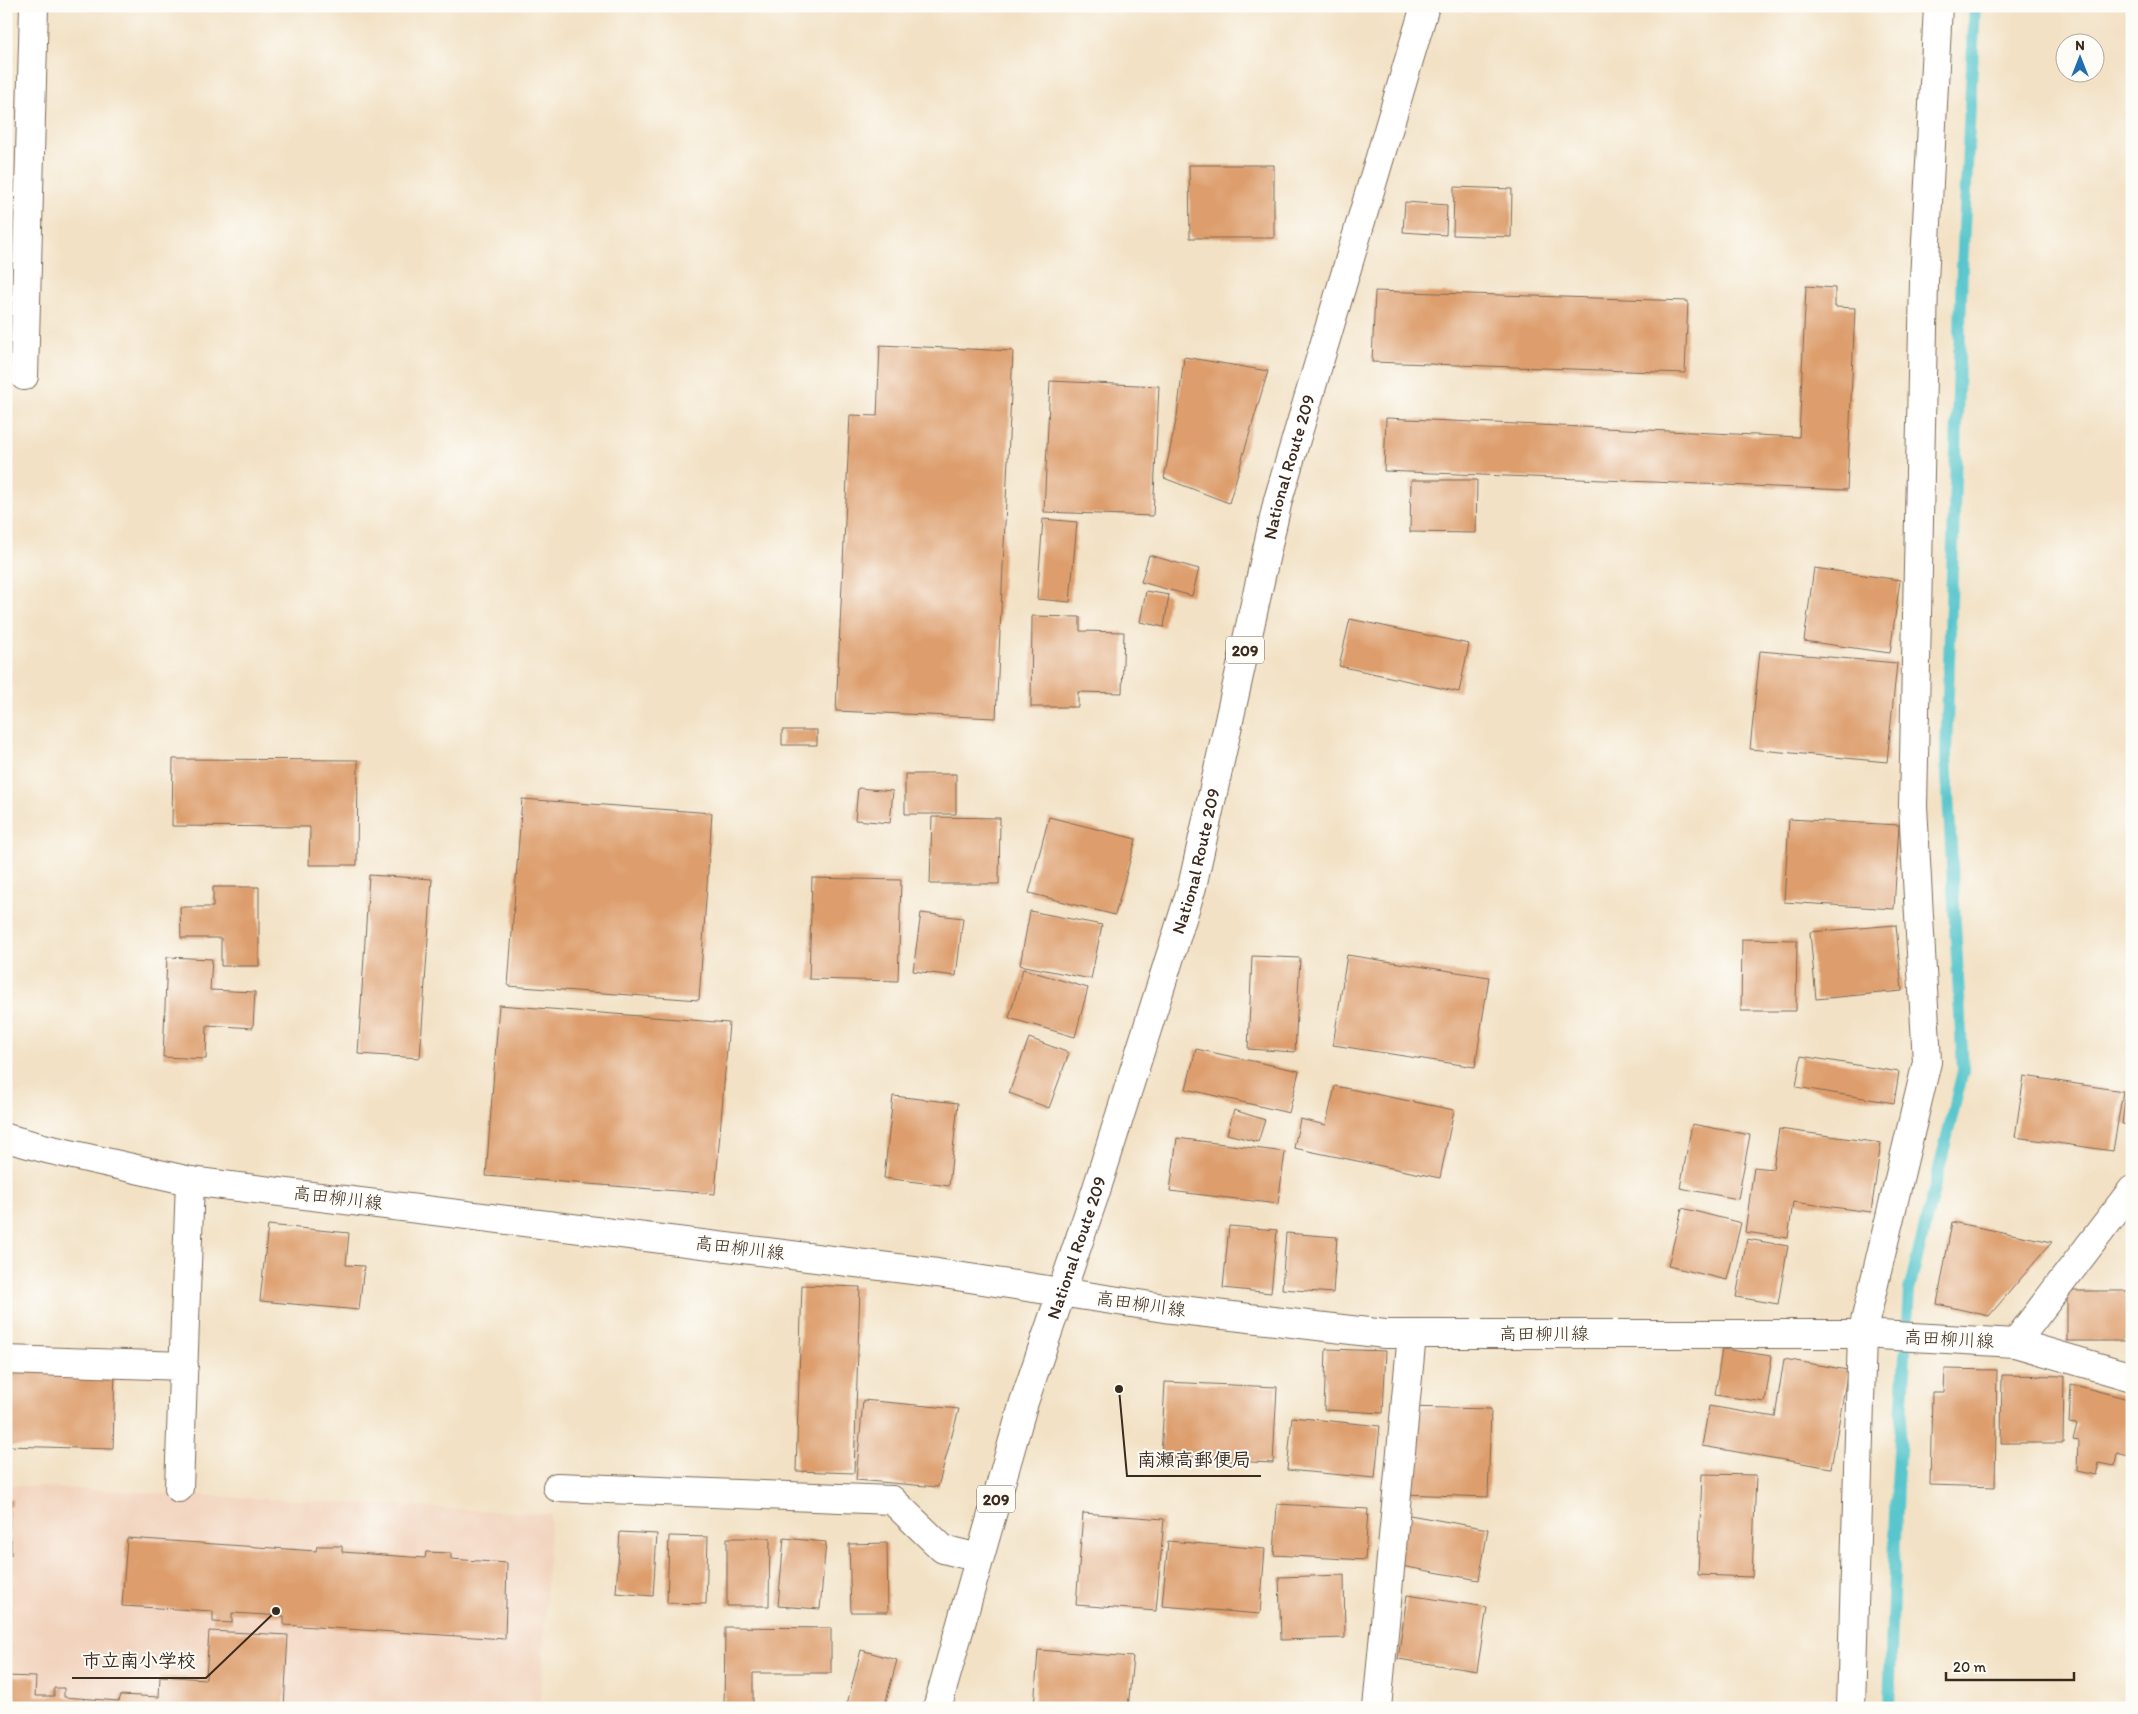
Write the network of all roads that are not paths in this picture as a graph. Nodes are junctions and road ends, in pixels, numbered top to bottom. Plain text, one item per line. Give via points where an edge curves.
1 (34, 6) edge
2 (1425, 6) edge
3 (1938, 6) edge
4 (24, 376) dead end
5 (6, 1138) edge
6 (190, 1181) junction
7 (2132, 1190) edge
8 (1061, 1292) junction
9 (1412, 1334) junction
10 (1862, 1334) junction
11 (2015, 1343) junction
12 (6, 1360) edge
13 (184, 1366) junction
14 (2132, 1377) edge
15 (557, 1487) dead end
16 (179, 1488) dead end
17 (979, 1558) junction
18 (937, 1708) edge
19 (1377, 1708) edge
20 (1851, 1708) edge

1 - 4 main road
2 - 8 main road, National Route 209 / 209 via 1278,500 1192,886
3 - 10 main road via 1924,281 1914,806 1927,1062
5 - 6 main road, 高田柳川線
6 - 8 main road, 高田柳川線 via 937,1273
6 - 13 main road
7 - 11 main road
8 - 9 main road, 高田柳川線 via 1164,1308 1385,1334
8 - 17 main road, National Route 209 / 209 via 1024,1402
9 - 10 main road, 高田柳川線
9 - 19 main road
10 - 11 main road, 高田柳川線
10 - 20 main road
11 - 14 main road, 高田柳川線
12 - 13 main road
13 - 16 main road
15 - 17 main road via 892,1500 943,1549
17 - 18 main road, National Route 209 / 209

